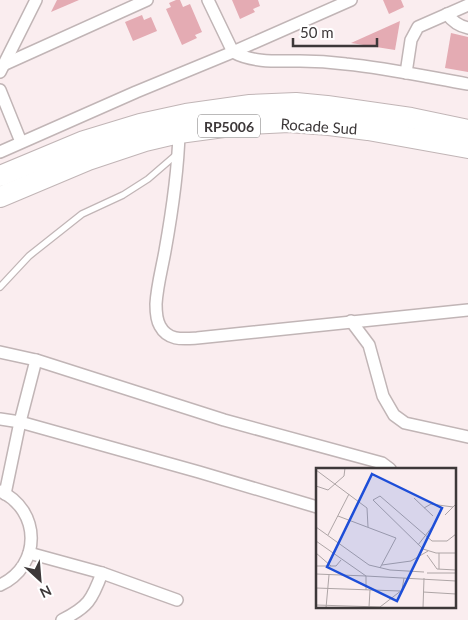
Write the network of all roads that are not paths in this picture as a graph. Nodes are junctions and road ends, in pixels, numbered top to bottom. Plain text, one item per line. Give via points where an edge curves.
1 (36, 0) edge
2 (147, 0) edge
3 (208, 0) edge
4 (351, 0) edge
5 (468, 5) edge
6 (447, 14) junction
7 (468, 28) edge
8 (233, 52) junction
9 (2, 69) edge
10 (406, 74) junction
11 (468, 84) edge
12 (0, 90) edge
13 (468, 130) edge
14 (179, 133) junction
15 (21, 142) junction
16 (468, 148) edge
17 (0, 152) edge
18 (178, 153) junction
19 (0, 176) edge
20 (0, 197) edge
21 (0, 287) edge
22 (468, 310) edge
23 (351, 321) junction
24 (0, 352) edge
25 (36, 360) junction
26 (0, 419) edge
27 (20, 422) junction
28 (468, 437) edge
29 (389, 468) edge
30 (3, 492) edge
31 (316, 507) edge
32 (29, 553) junction
33 (102, 573) junction
34 (0, 585) edge
35 (177, 600) dead end
36 (62, 620) edge

1 - 9 street
2 - 9 street
3 - 8 street
4 - 8 street
5 - 6 street
6 - 7 street
6 - 10 street via 418,28 411,40
8 - 10 street via 266,61 347,64
8 - 15 street
10 - 11 street
12 - 15 street
13 - 19 highway, Rocade Sud / RP5006 via 328,106 296,103 250,105 140,124 84,141
14 - 16 highway, Rocade Sud / RP5006 via 288,122 368,130
14 - 18 street
14 - 20 highway, Rocade Sud / RP5006 via 119,149
15 - 17 street
18 - 21 lane via 123,195 82,214 29,256
18 - 23 street via 156,305 158,324 163,332 180,340
22 - 23 street
23 - 28 street via 369,345 383,396 394,415 405,423
24 - 25 street
25 - 27 street
25 - 29 street via 224,420 382,463
26 - 27 street
27 - 30 street
27 - 31 street
30 - 32 street via 20,506 29,522
32 - 33 street
32 - 34 street via 17,574
33 - 35 street
33 - 36 street via 95,593 82,609

